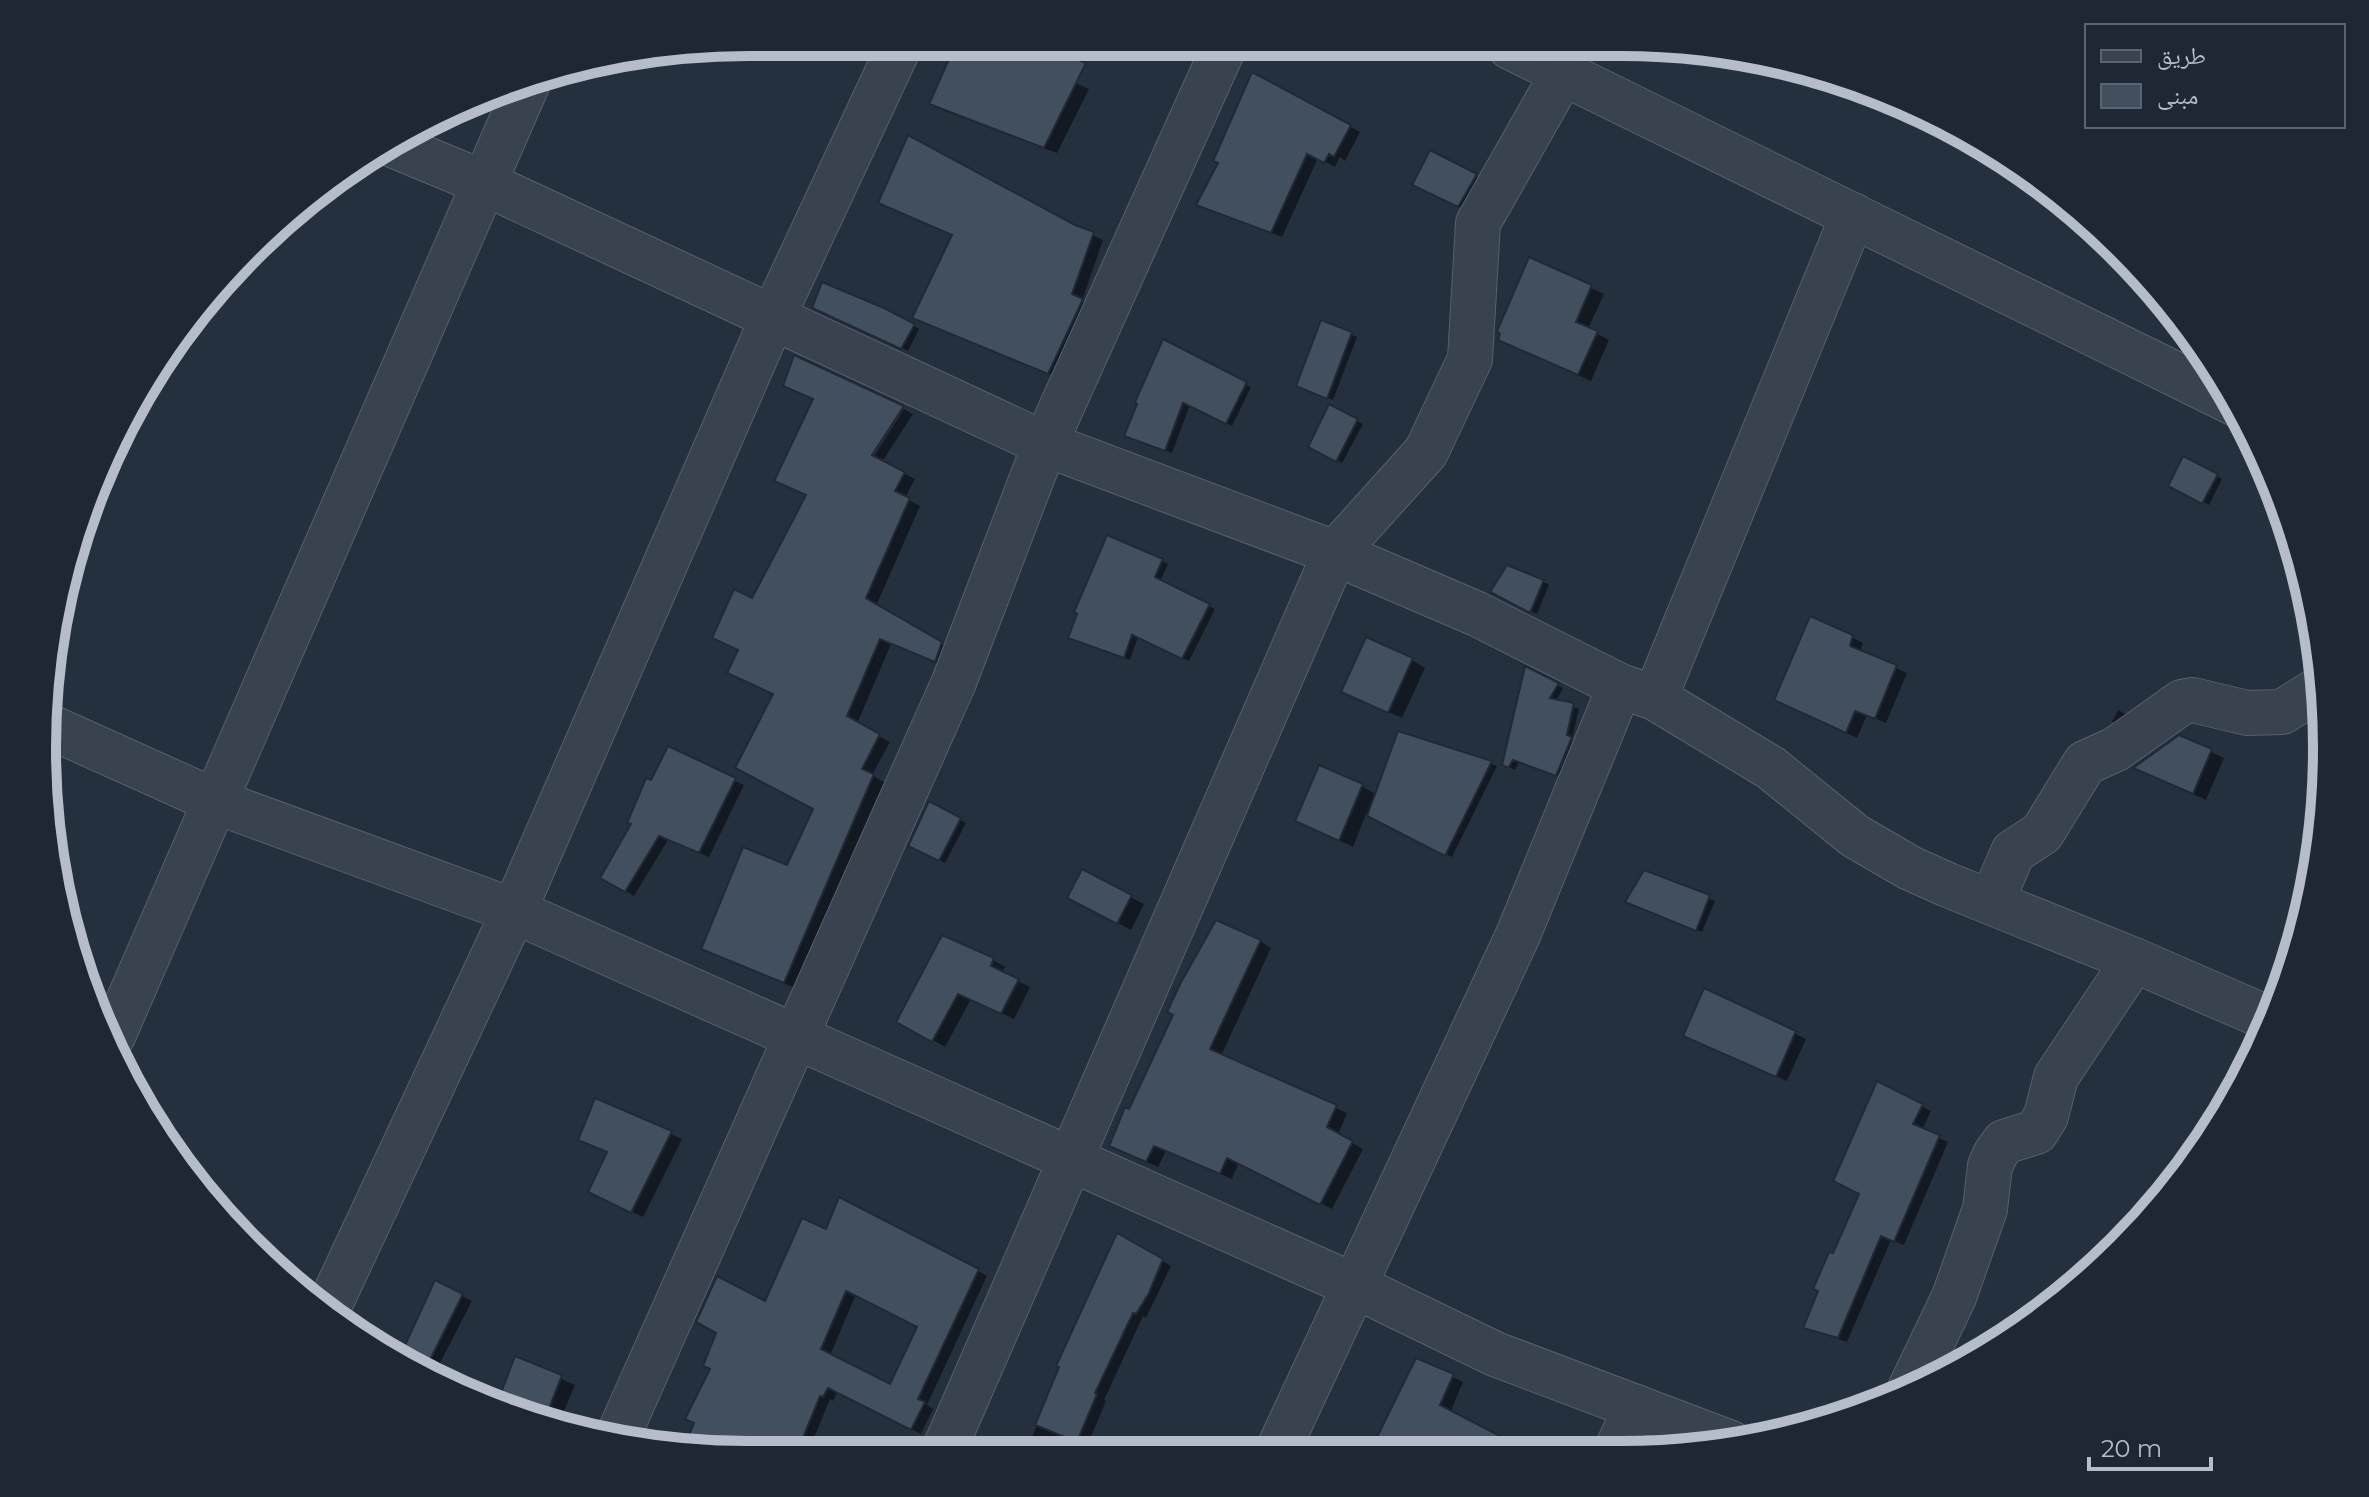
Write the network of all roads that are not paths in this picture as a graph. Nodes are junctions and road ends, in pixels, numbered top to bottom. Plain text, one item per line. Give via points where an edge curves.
1 (895, 56) edge
2 (1220, 56) edge
3 (1528, 56) edge
4 (1563, 73) junction
5 (523, 94) edge
6 (402, 149) edge
7 (484, 183) junction
8 (1853, 215) junction
9 (773, 317) junction
10 (2215, 393) edge
11 (1045, 444) junction
12 (1335, 553) junction
13 (1638, 692) junction
14 (2311, 694) edge
15 (56, 730) edge
16 (217, 802) junction
17 (1992, 901) junction
18 (514, 911) junction
19 (2134, 960) junction
20 (2260, 1015) edge
21 (116, 1030) edge
22 (796, 1038) junction
23 (1070, 1159) junction
24 (1353, 1285) junction
25 (332, 1301) edge
26 (1917, 1374) edge
27 (1636, 1407) junction
28 (621, 1429) edge
29 (1710, 1435) edge
30 (948, 1441) edge
31 (1282, 1441) edge
32 (1620, 1441) edge

1 - 9 street
2 - 11 street
3 - 4 street
4 - 8 street
4 - 12 street via 1478,223 1470,359 1439,426 1426,452
5 - 7 street
6 - 7 street
7 - 9 street
7 - 16 street
8 - 10 street
8 - 13 street
9 - 11 street
9 - 18 street
11 - 12 street
11 - 22 street via 954,682
12 - 13 street
12 - 23 street
13 - 17 street via 1771,768 1855,836 1910,868
13 - 24 street
14 - 17 street via 2282,712 2247,713 2182,702 2116,749 2085,763 2042,833 2013,852
15 - 16 street
16 - 18 street
16 - 21 street
17 - 19 street
18 - 22 street
18 - 25 street
19 - 20 street
19 - 26 street via 2056,1077 2036,1132 2004,1142 1996,1153 1985,1209 1954,1297
22 - 23 street
22 - 28 street
23 - 24 street
23 - 30 street
24 - 27 street via 1495,1354
24 - 31 street
27 - 29 street
27 - 32 street

